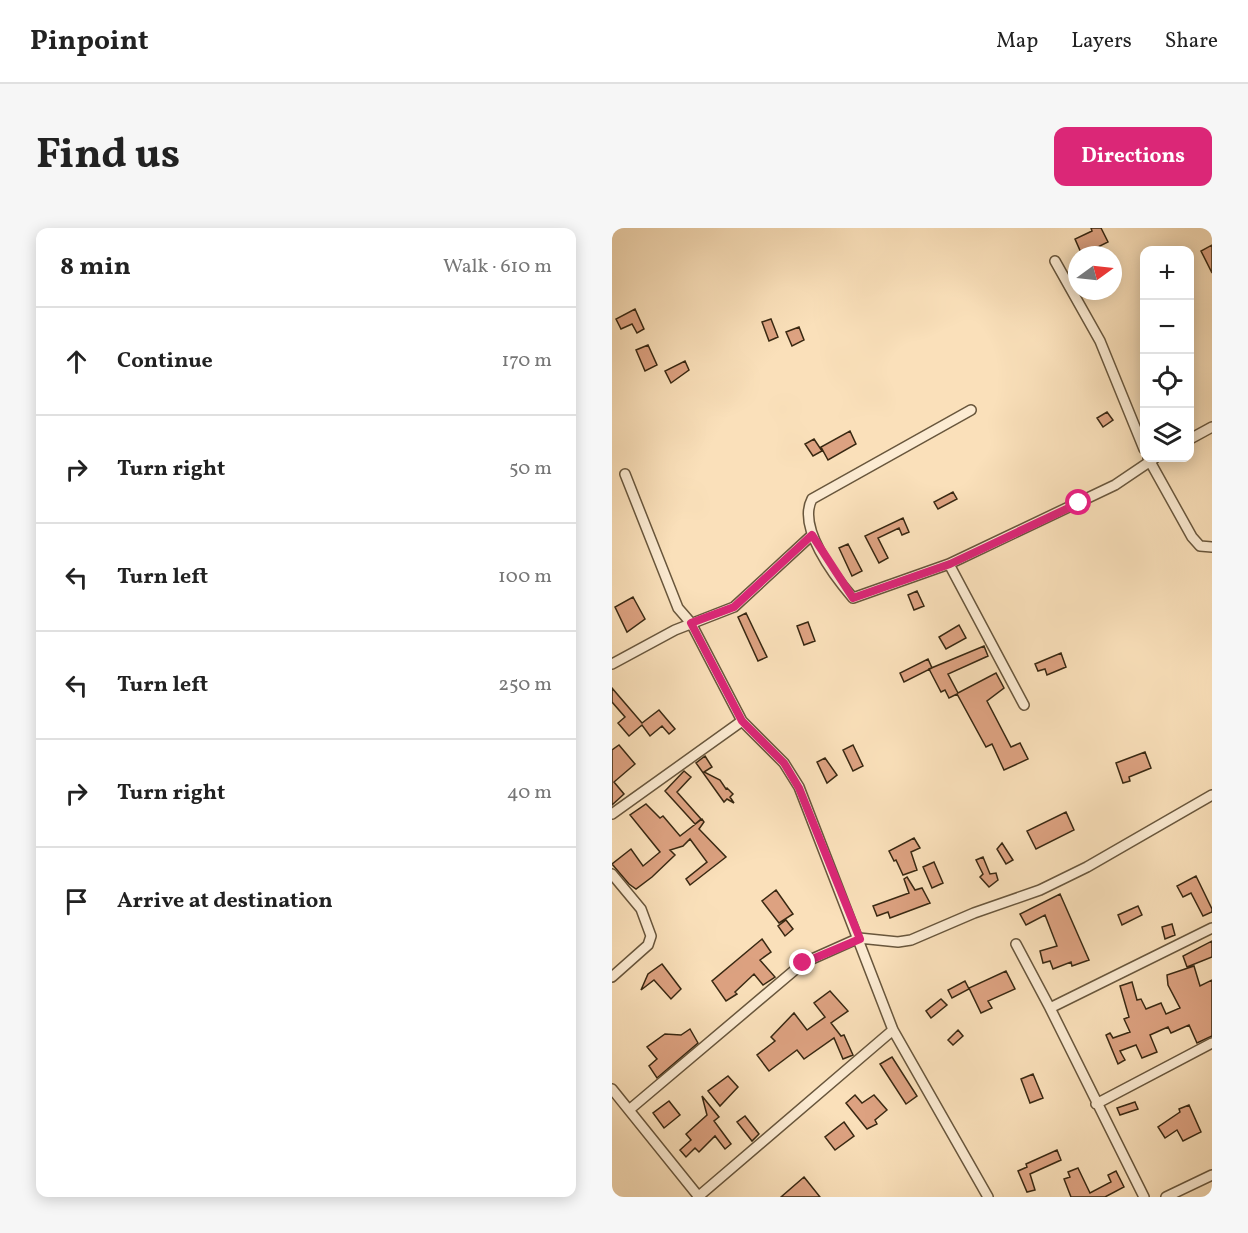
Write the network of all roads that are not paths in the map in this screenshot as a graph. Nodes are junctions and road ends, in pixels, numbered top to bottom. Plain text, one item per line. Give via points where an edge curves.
1 (1055, 261) dead end
2 (971, 411) dead end
3 (1212, 427) edge
4 (1194, 437) edge
5 (1140, 439) edge
6 (1146, 462) edge
7 (1153, 462) edge
8 (625, 474) dead end
9 (812, 535) junction
10 (1212, 547) edge
11 (950, 564) junction
12 (691, 623) junction
13 (612, 664) edge
14 (1024, 705) dead end
15 (742, 721) junction
16 (1212, 795) edge
17 (612, 814) edge
18 (612, 874) edge
19 (1212, 928) edge
20 (860, 939) junction
21 (1016, 944) dead end
22 (612, 977) edge
23 (1050, 1008) junction
24 (893, 1030) junction
25 (1212, 1043) edge
26 (612, 1089) edge
27 (1096, 1104) junction
28 (628, 1110) junction
29 (1212, 1175) edge
30 (699, 1197) edge
31 (988, 1197) edge
32 (1144, 1197) edge
33 (1166, 1197) edge

1 - 5 street via 1100,341
2 - 9 street via 812,499 807,514
3 - 4 street
6 - 11 street via 1115,485
7 - 10 street via 1192,537 1200,546
8 - 12 street via 678,608
9 - 11 street via 853,598
9 - 12 street via 734,607
11 - 14 street
12 - 13 street
12 - 15 street
15 - 17 street
15 - 20 street via 784,763 799,788
16 - 20 street via 1040,890 911,940
18 - 22 street via 641,909 651,936 648,945
19 - 23 street
20 - 24 street
20 - 28 street via 803,963
21 - 23 street
23 - 27 street
24 - 30 street
24 - 31 street
25 - 27 street
26 - 28 street
27 - 32 street
28 - 30 street
29 - 33 street

